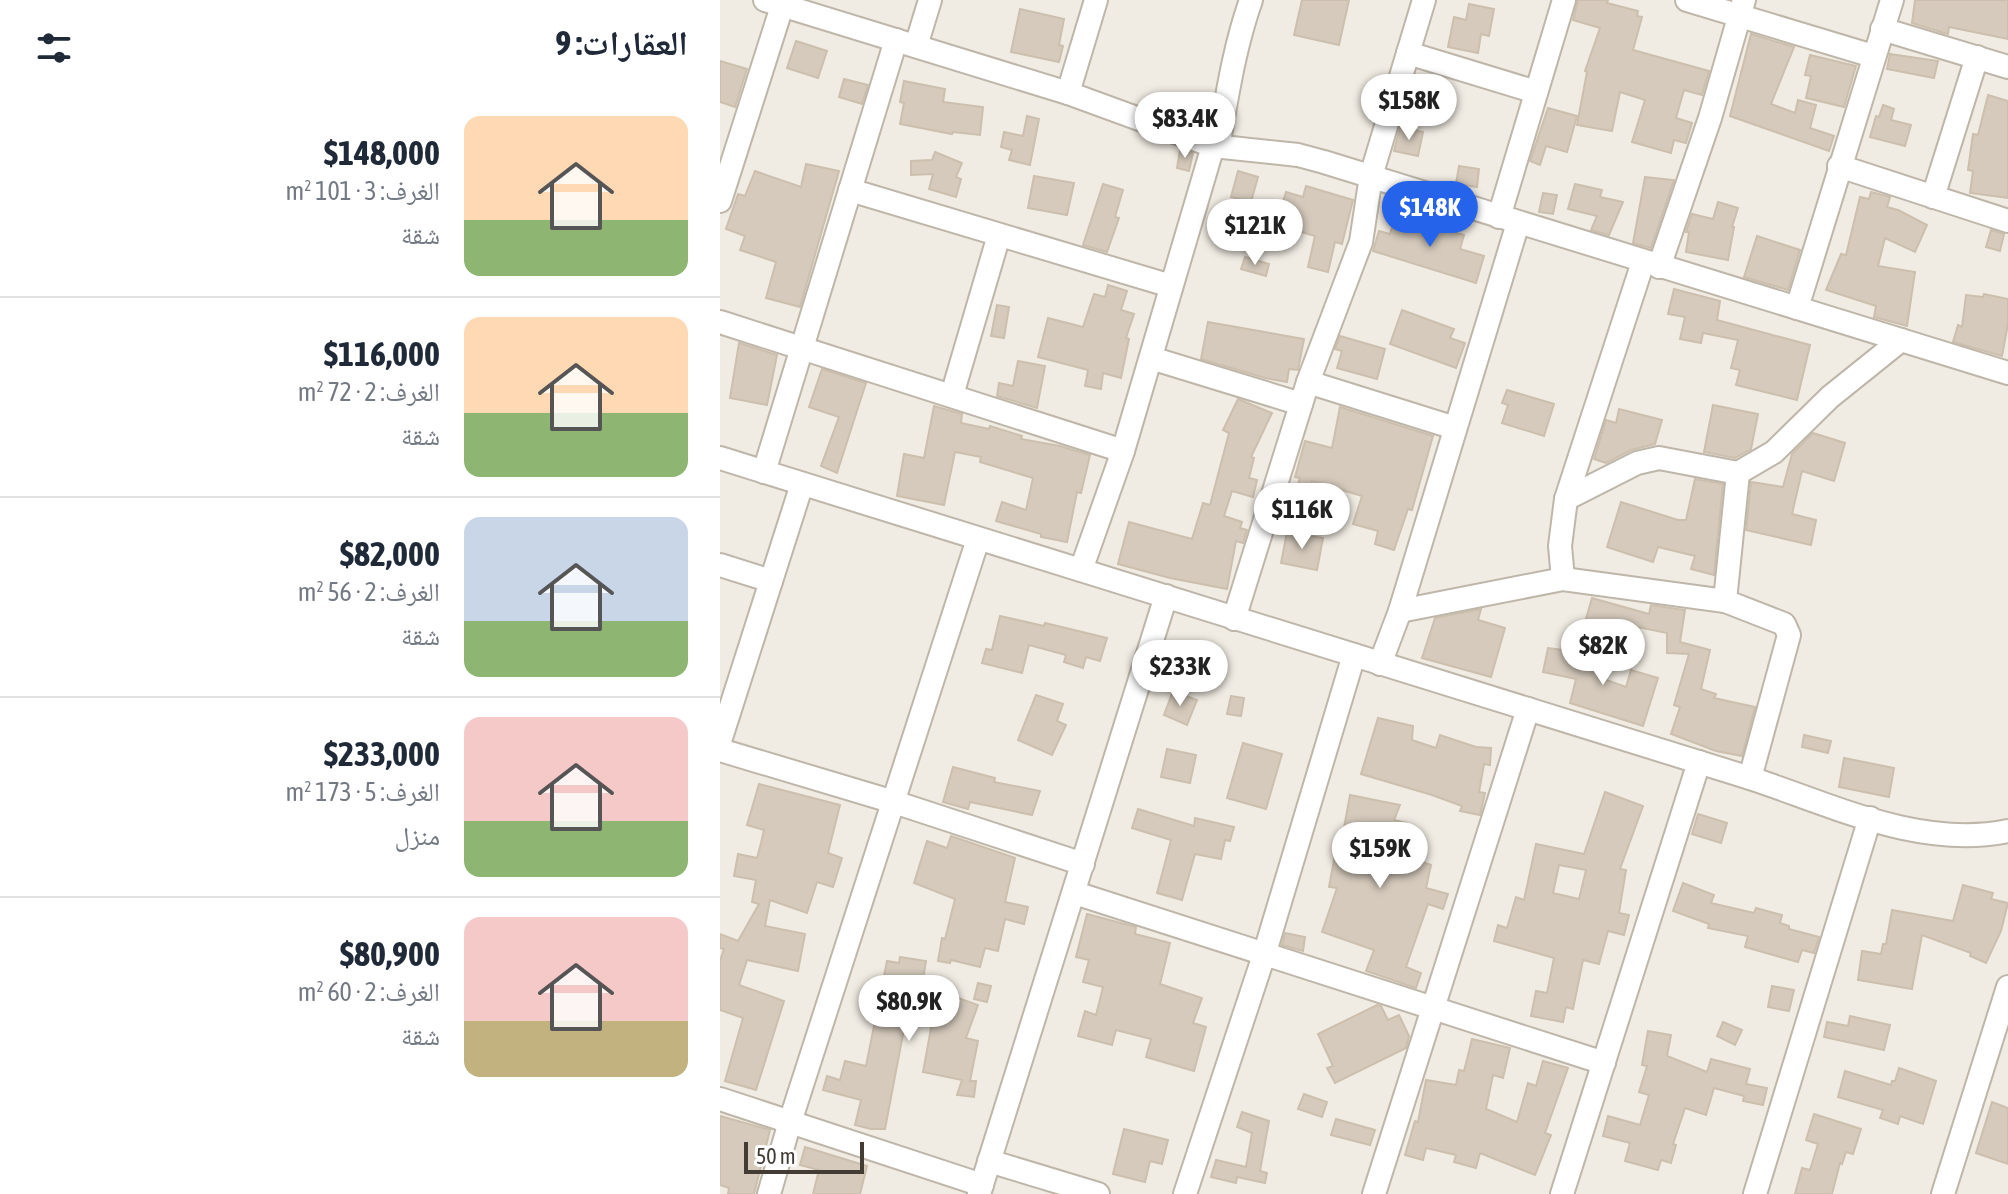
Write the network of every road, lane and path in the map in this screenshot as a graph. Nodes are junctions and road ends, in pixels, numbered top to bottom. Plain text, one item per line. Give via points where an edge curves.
1 (930, 0) edge
2 (1096, 0) edge
3 (1251, 0) edge
4 (1424, 0) edge
5 (1564, 0) edge
6 (1687, 0) edge
7 (1892, 0) edge
8 (777, 2) edge
9 (1742, 8) edge
10 (1882, 29) junction
11 (906, 43) junction
12 (1408, 53) junction
13 (1873, 56) junction
14 (1977, 57) junction
15 (2008, 67) edge
16 (1536, 92) junction
17 (1068, 93) junction
18 (1216, 146) junction
19 (1839, 166) junction
20 (1371, 176) junction
21 (850, 190) junction
22 (1933, 197) junction
23 (720, 201) edge
24 (1509, 220) junction
25 (2008, 221) edge
26 (999, 235) junction
27 (1651, 264) junction
28 (1171, 286) junction
29 (1797, 308) junction
30 (720, 322) edge
31 (1901, 340) junction
32 (802, 348) junction
33 (1151, 358) junction
34 (2008, 373) edge
35 (1308, 382) junction
36 (952, 395) junction
37 (1301, 404) junction
38 (1455, 428) junction
39 (1123, 451) junction
40 (720, 458) edge
41 (764, 472) junction
42 (1738, 473) junction
43 (802, 484) junction
44 (1566, 499) junction
45 (978, 539) junction
46 (720, 565) edge
47 (1081, 570) junction
48 (1563, 579) junction
49 (771, 581) junction
50 (1166, 596) junction
51 (1725, 601) junction
52 (1400, 611) junction
53 (1234, 619) junction
54 (1354, 655) junction
55 (1380, 664) junction
56 (1528, 709) junction
57 (720, 741) edge
58 (720, 750) edge
59 (1699, 762) junction
60 (1750, 778) junction
61 (894, 802) junction
62 (1870, 818) junction
63 (2008, 831) edge
64 (1083, 864) junction
65 (1075, 893) junction
66 (1265, 952) junction
67 (2008, 987) edge
68 (1431, 1008) junction
69 (1604, 1063) junction
70 (720, 1099) edge
71 (790, 1122) junction
72 (989, 1161) junction
73 (980, 1189) edge
74 (769, 1194) edge
75 (1098, 1194) edge
76 (1185, 1194) edge
77 (1374, 1194) edge
78 (1562, 1194) edge
79 (1755, 1194) edge
80 (1943, 1194) edge

1 - 11 street
2 - 17 street
3 - 18 street
4 - 12 street
5 - 16 street
6 - 9 street
7 - 10 street
8 - 11 street
8 - 23 street
9 - 13 street
9 - 27 street via 1710,118
10 - 13 street
10 - 14 street
11 - 17 street
11 - 21 street
12 - 16 street
12 - 20 street
13 - 19 street
14 - 15 street
14 - 22 street
16 - 24 street
17 - 18 street
18 - 20 street via 1298,155
18 - 28 street
19 - 22 street
19 - 29 street
20 - 24 street
20 - 35 street via 1361,242
21 - 26 street
21 - 32 street
22 - 25 street
24 - 27 street
24 - 38 street
26 - 28 street
26 - 36 street
27 - 29 street
27 - 44 street
28 - 33 street
29 - 31 street
30 - 32 street
31 - 34 street
31 - 42 street via 1830,397 1774,452
32 - 36 street
32 - 41 street
33 - 37 street
33 - 39 street
35 - 37 street
35 - 38 street
36 - 39 street
37 - 53 street
38 - 52 street
39 - 47 street
40 - 41 street
41 - 43 street
42 - 44 street via 1659,458 1637,463
42 - 51 street
43 - 45 street
43 - 49 street
44 - 48 street via 1560,546
45 - 47 street
45 - 61 street
46 - 49 street
47 - 50 street
48 - 51 street
48 - 52 street
49 - 57 street
50 - 53 street
50 - 64 street
51 - 60 street via 1784,624 1789,635
52 - 55 street
53 - 54 street
54 - 55 street
54 - 66 street
55 - 56 street
56 - 59 street
56 - 68 street
58 - 61 street
59 - 60 street
59 - 69 street
60 - 62 street
61 - 64 street
61 - 71 street
62 - 63 street via 1961,837
62 - 79 street
64 - 65 street
65 - 66 street
65 - 72 street
66 - 68 street
66 - 76 street
67 - 80 street
68 - 69 street
68 - 77 street
69 - 78 street
70 - 71 street
71 - 73 street
71 - 74 street
72 - 73 street
72 - 75 street

